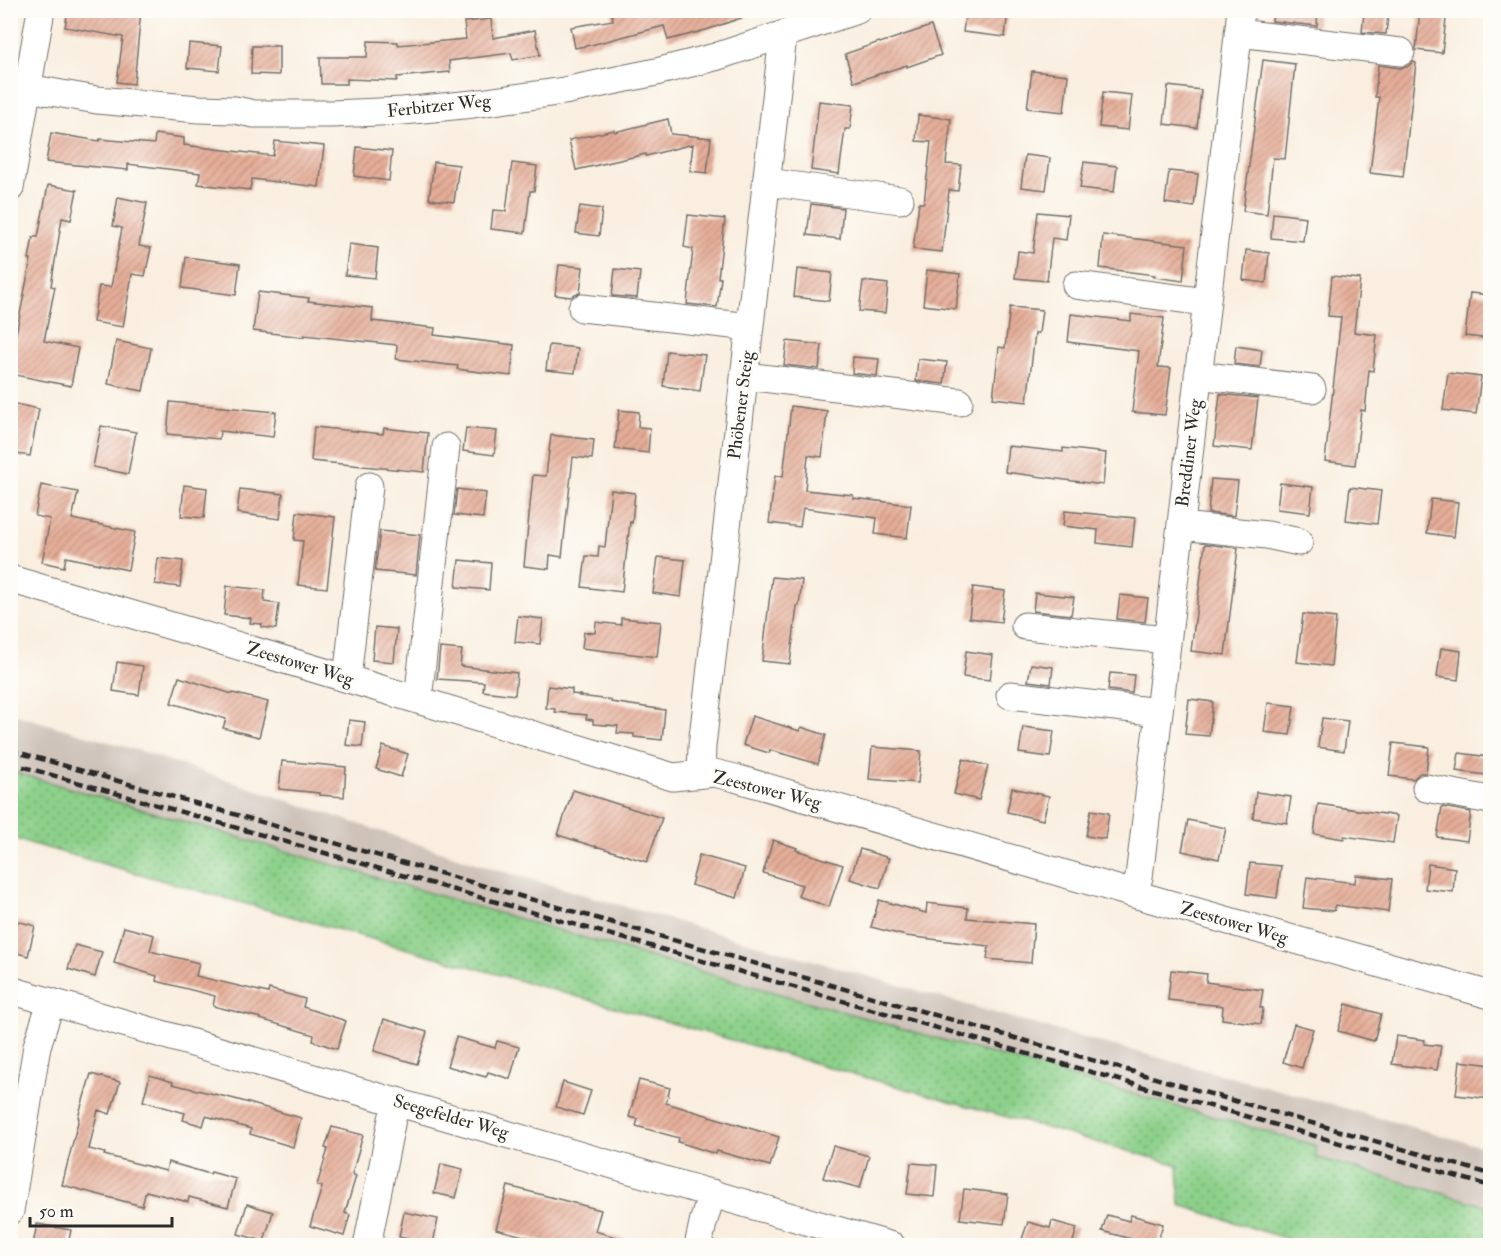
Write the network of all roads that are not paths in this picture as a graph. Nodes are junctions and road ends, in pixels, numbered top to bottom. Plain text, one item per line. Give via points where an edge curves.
1 (41, 10) edge
2 (857, 10) edge
3 (1239, 22) edge
4 (780, 36) junction
5 (1401, 52) dead end
6 (19, 87) edge
7 (767, 182) junction
8 (10, 188) edge
9 (900, 200) dead end
10 (1076, 285) dead end
11 (1206, 302) junction
12 (582, 308) dead end
13 (750, 327) junction
14 (1198, 375) junction
15 (745, 376) junction
16 (1312, 389) dead end
17 (959, 402) dead end
18 (446, 447) dead end
19 (369, 486) dead end
20 (1181, 526) junction
21 (1299, 542) dead end
22 (10, 579) edge
23 (1025, 626) dead end
24 (1167, 640) junction
25 (347, 678) junction
26 (1010, 695) dead end
27 (418, 700) junction
28 (1160, 711) junction
29 (701, 774) junction
30 (1426, 788) dead end
31 (1491, 800) edge
32 (1134, 894) junction
33 (10, 990) edge
34 (1491, 995) edge
35 (51, 1002) junction
36 (398, 1101) junction
37 (712, 1193) junction
38 (10, 1211) edge
39 (367, 1245) edge
40 (698, 1245) edge
41 (892, 1245) edge

1 - 6 street
2 - 4 street, Ferbitzer Weg
3 - 5 street
3 - 11 street, Breddiner Weg
4 - 6 street, Ferbitzer Weg via 656,72 576,88 403,111 254,114 97,100
4 - 7 street, Phöbener Steig
6 - 8 street
7 - 9 street
7 - 13 street, Phöbener Steig
10 - 11 street
11 - 14 street, Breddiner Weg
12 - 13 street
13 - 15 street, Phöbener Steig
14 - 16 street
14 - 20 street, Breddiner Weg
15 - 17 street
15 - 29 street, Phöbener Steig
18 - 27 street
19 - 25 street
20 - 21 street
20 - 24 street, Breddiner Weg
22 - 25 street, Zeestower Weg
23 - 24 street
24 - 28 street, Breddiner Weg
25 - 27 street, Zeestower Weg
26 - 28 street
27 - 29 street, Zeestower Weg via 673,777
28 - 32 street, Breddiner Weg
29 - 32 street, Zeestower Weg via 735,778
30 - 31 street
32 - 34 street, Zeestower Weg
33 - 35 street, Seegefelder Weg
35 - 36 street, Seegefelder Weg
35 - 38 street via 37,1046
36 - 37 street, Seegefelder Weg
36 - 39 street
37 - 40 street
37 - 41 street, Seegefelder Weg

